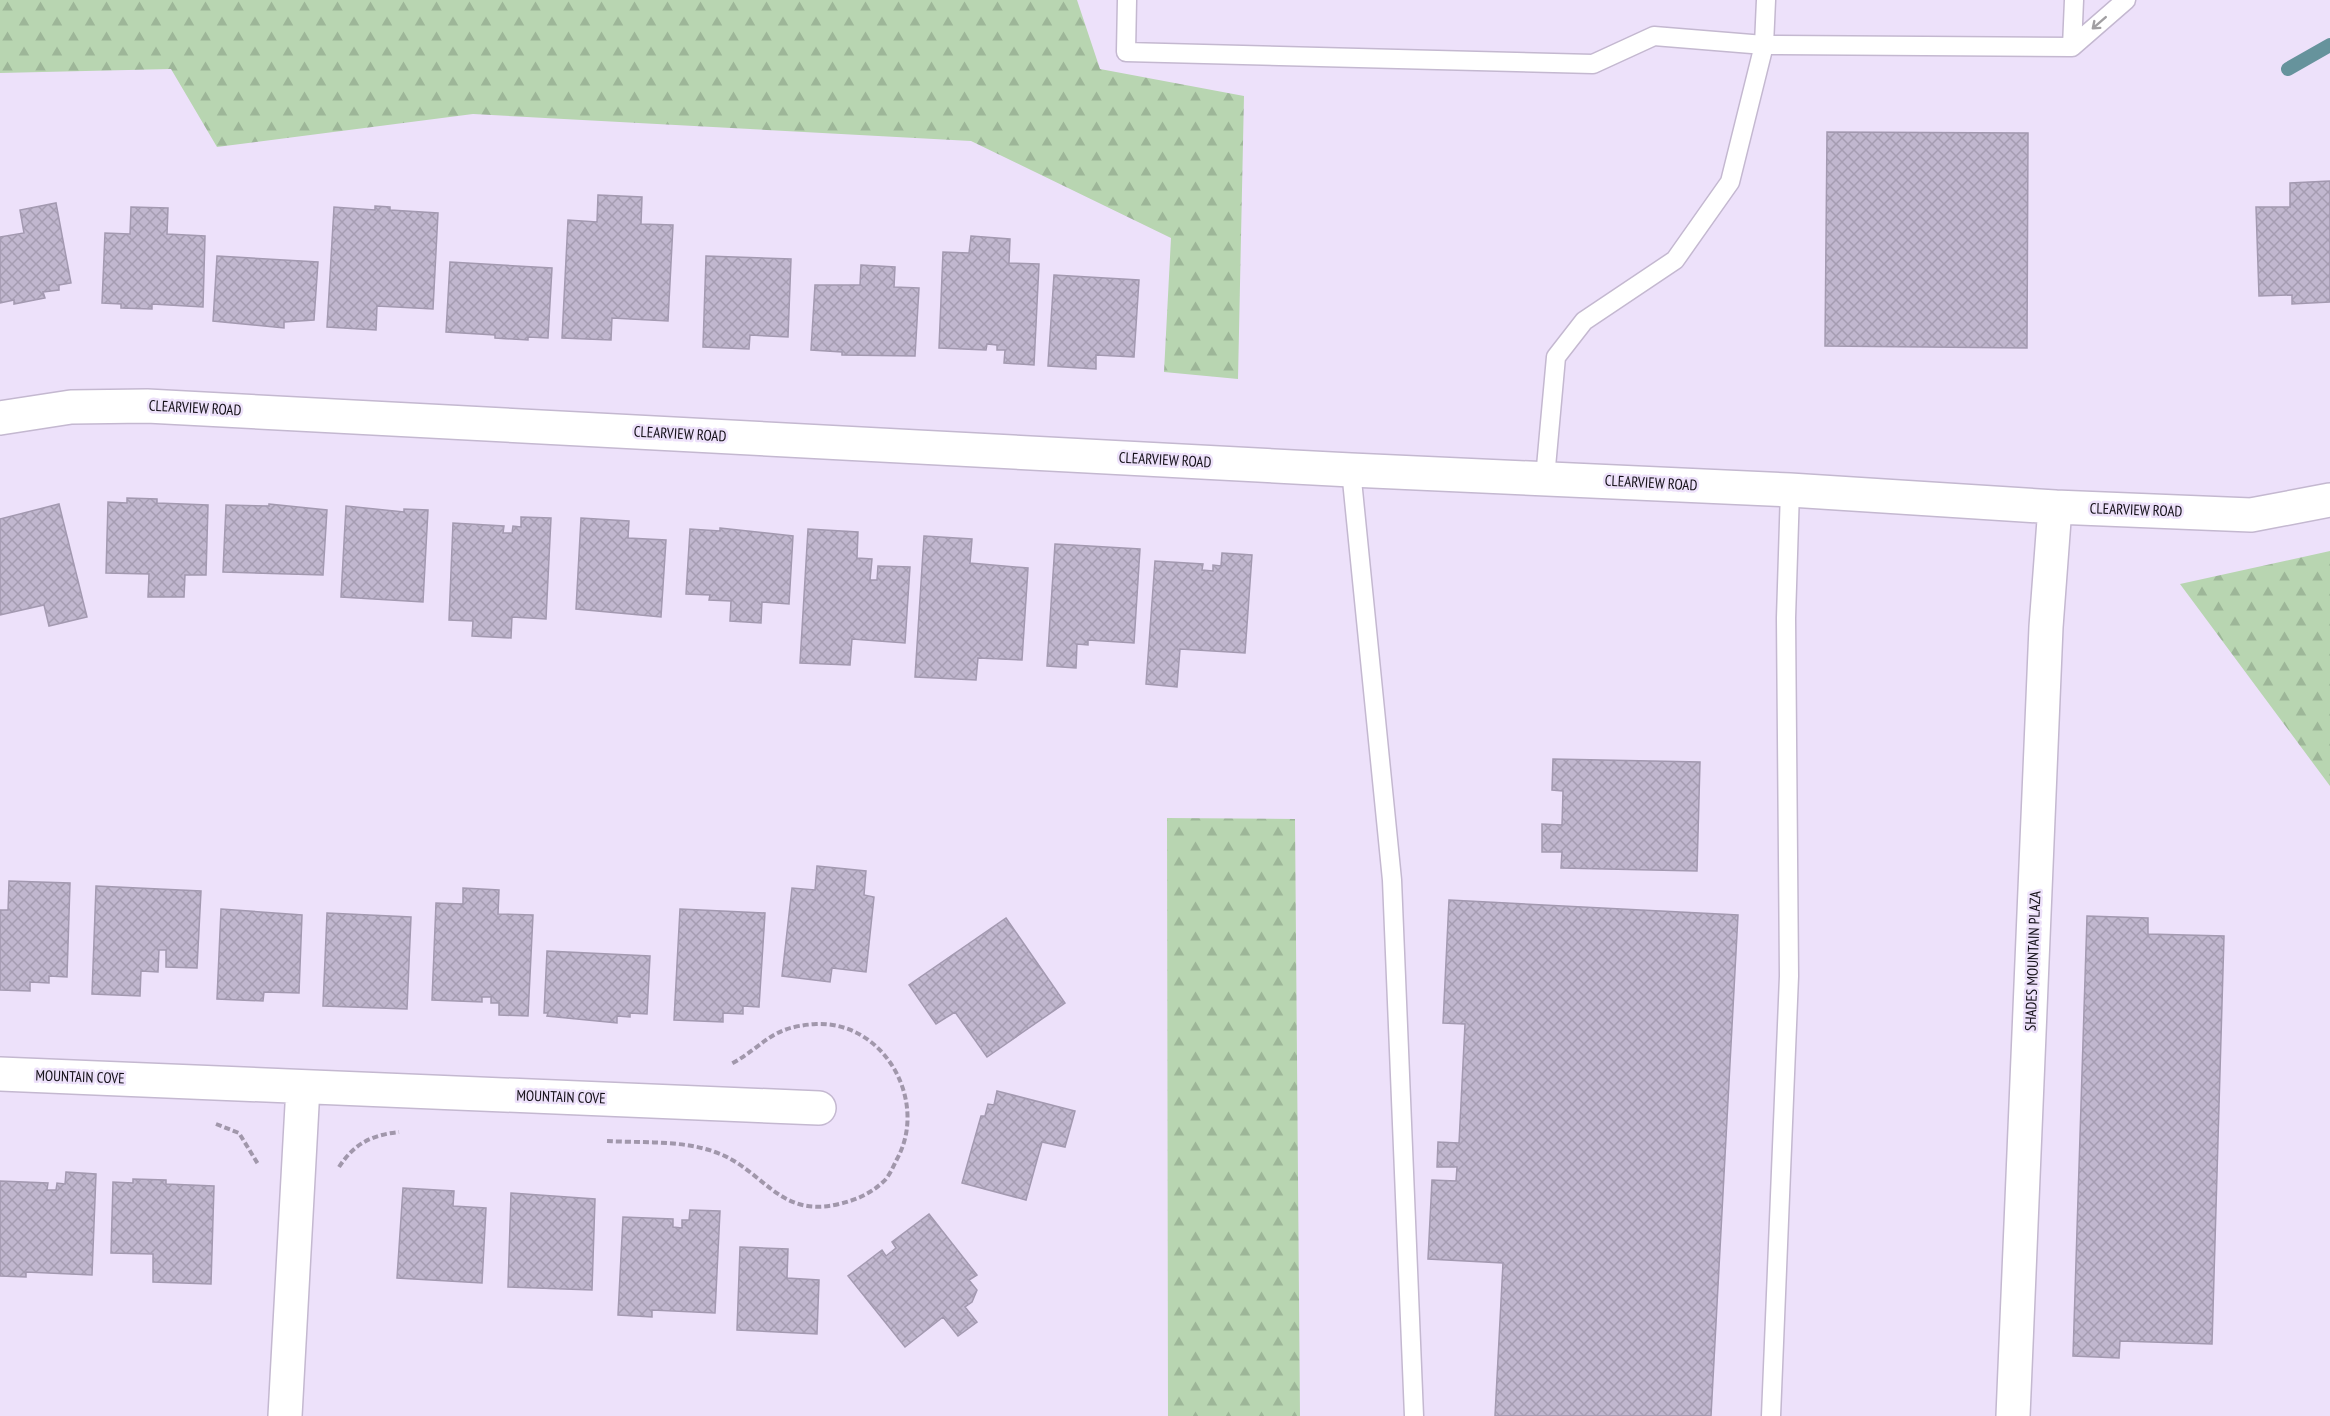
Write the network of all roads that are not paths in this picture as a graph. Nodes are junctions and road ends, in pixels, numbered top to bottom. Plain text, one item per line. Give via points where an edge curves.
1 (1127, 0) edge
2 (1766, 0) edge
3 (2074, 0) edge
4 (2126, 0) edge
5 (1764, 45) junction
6 (2072, 47) junction
7 (0, 418) edge
8 (1351, 470) junction
9 (1545, 478) junction
10 (1790, 490) junction
11 (2330, 500) edge
12 (2055, 507) junction
13 (0, 1074) edge
14 (303, 1087) junction
15 (819, 1108) dead end
16 (285, 1416) edge
17 (1414, 1416) edge
18 (1771, 1416) edge
19 (2013, 1416) edge

1 - 5 lane via 1126,52 1593,64 1654,36
2 - 5 lane
3 - 6 lane
4 -> 6 lane
5 - 6 lane
5 - 9 lane via 1730,182 1675,261 1584,321 1556,357
7 - 8 street, CLEARVIEW ROAD via 71,407 147,406
8 - 9 street, CLEARVIEW ROAD
8 - 17 lane via 1392,880
9 - 10 street, CLEARVIEW ROAD
10 - 12 street, CLEARVIEW ROAD
10 - 18 lane via 1786,618 1789,976
11 - 12 street, CLEARVIEW ROAD via 2251,515
12 - 19 street, SHADES MOUNTAIN PLAZA via 2046,627
13 - 14 street, MOUNTAIN COVE
14 - 15 street, MOUNTAIN COVE
14 - 16 street

